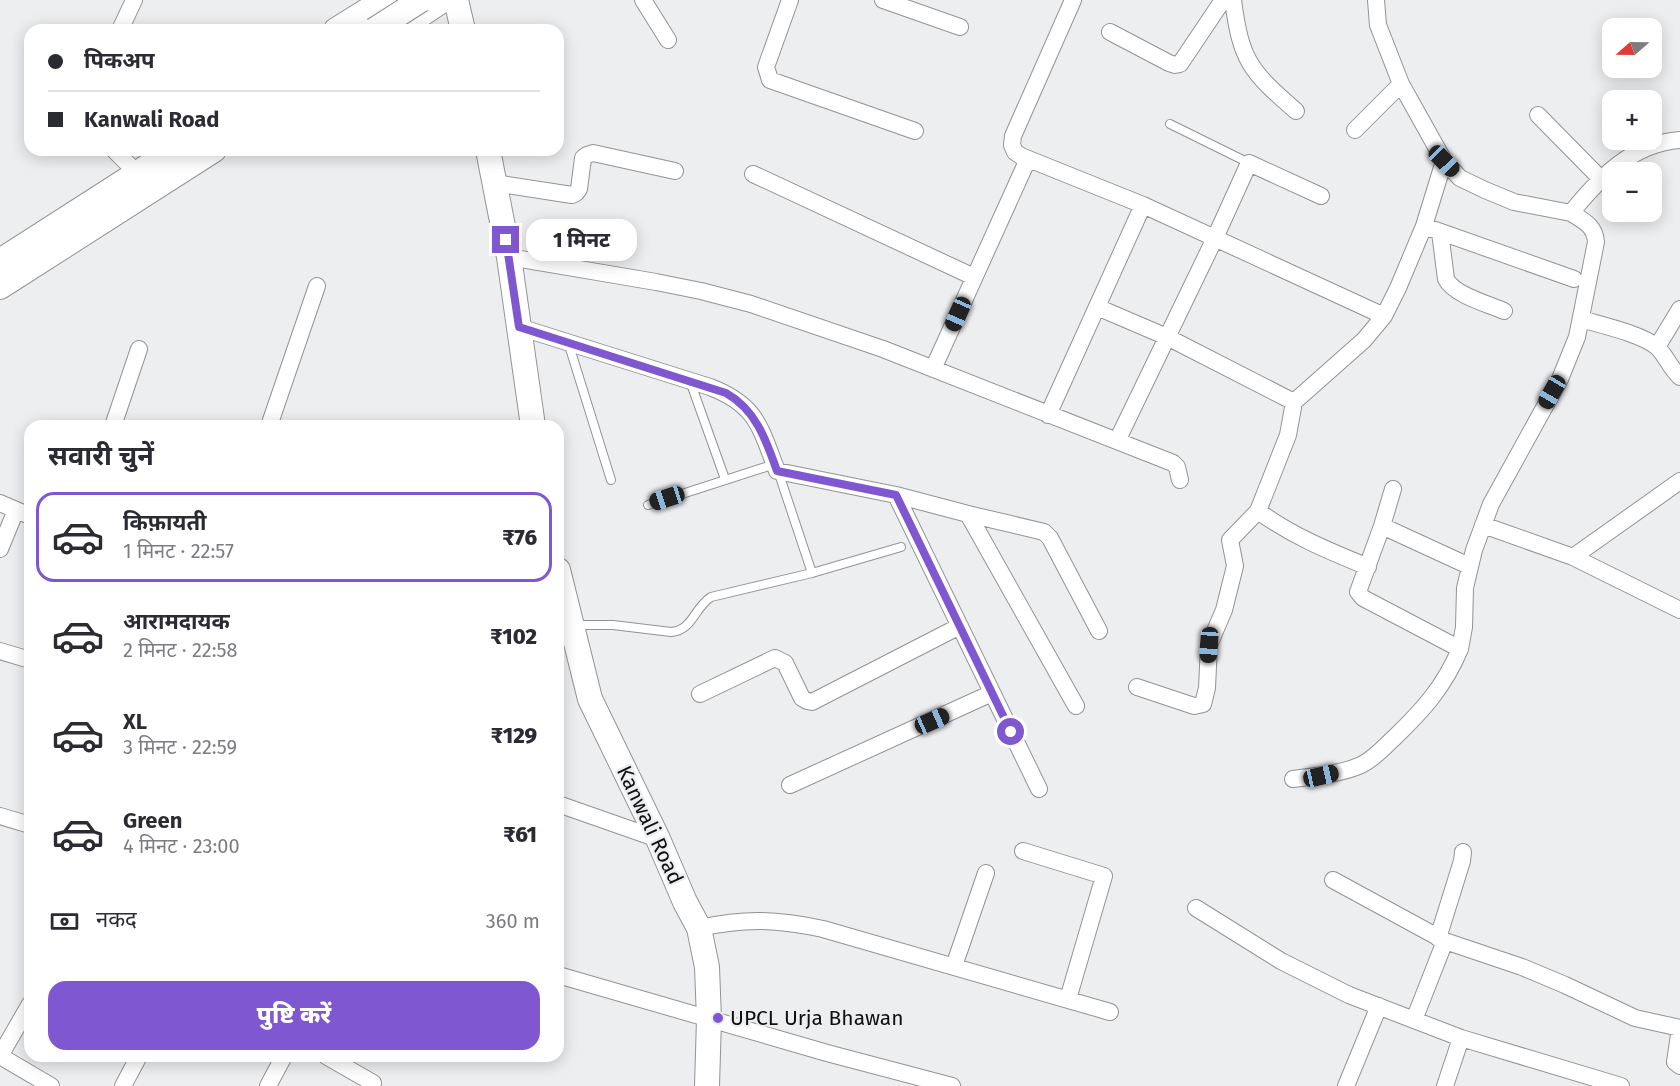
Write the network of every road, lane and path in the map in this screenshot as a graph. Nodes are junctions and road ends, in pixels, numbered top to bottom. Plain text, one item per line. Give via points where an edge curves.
1 (134, 0) edge
2 (406, 0) edge
3 (421, 0) edge
4 (443, 0) edge
5 (456, 0) edge
6 (643, 0) edge
7 (790, 0) edge
8 (883, 0) edge
9 (1073, 0) edge
10 (1223, 0) edge
11 (1233, 0) edge
12 (1376, 0) edge
13 (372, 20) edge
14 (123, 24) edge
15 (407, 24) edge
16 (462, 24) edge
17 (960, 27) dead end
18 (1110, 32) dead end
19 (668, 40) dead end
20 (1401, 84) junction
21 (1296, 111) dead end
22 (1538, 115) dead end
23 (1170, 124) dead end
24 (1355, 130) dead end
25 (915, 131) dead end
26 (1680, 140) edge
27 (164, 156) edge
28 (181, 156) edge
29 (205, 156) edge
30 (489, 156) edge
31 (122, 158) edge
32 (1028, 159) junction
33 (1444, 161) junction
34 (1249, 163) junction
35 (675, 171) dead end
36 (753, 174) dead end
37 (1601, 179) junction
38 (495, 183) junction
39 (1321, 196) dead end
40 (1143, 205) junction
41 (1571, 213) junction
42 (1432, 229) junction
43 (1215, 238) junction
44 (0, 251) edge
45 (509, 257) junction
46 (0, 261) edge
47 (0, 272) edge
48 (974, 277) junction
49 (1574, 279) dead end
50 (317, 286) dead end
51 (0, 287) edge
52 (1097, 307) junction
53 (1680, 309) edge
54 (1504, 311) dead end
55 (1384, 316) junction
56 (1581, 319) junction
57 (519, 327) junction
58 (1167, 337) junction
59 (567, 342) junction
60 (1657, 347) junction
61 (140, 349) dead end
62 (933, 369) junction
63 (1680, 377) edge
64 (690, 381) junction
65 (1294, 402) junction
66 (1048, 415) junction
67 (115, 420) edge
68 (271, 420) edge
69 (532, 420) edge
70 (1117, 441) junction
71 (776, 467) junction
72 (725, 479) junction
73 (611, 480) dead end
74 (1180, 480) dead end
75 (1680, 481) edge
76 (1393, 489) dead end
77 (896, 495) junction
78 (0, 503) edge
79 (648, 505) dead end
80 (1258, 511) junction
81 (23, 513) edge
82 (968, 514) junction
83 (1484, 525) junction
84 (1382, 526) junction
85 (901, 547) dead end
86 (0, 549) edge
87 (1574, 557) junction
88 (1469, 566) junction
89 (1368, 567) junction
90 (812, 573) junction
91 (564, 594) edge
92 (1680, 610) edge
93 (572, 625) junction
94 (960, 626) junction
95 (1100, 631) dead end
96 (1460, 649) junction
97 (0, 651) edge
98 (24, 658) edge
99 (1137, 687) dead end
100 (992, 693) junction
101 (700, 694) dead end
102 (1076, 706) dead end
103 (1293, 779) dead end
104 (790, 785) dead end
105 (1039, 789) dead end
106 (564, 806) edge
107 (0, 816) edge
108 (24, 823) edge
109 (658, 839) junction
110 (1023, 851) dead end
111 (1463, 852) dead end
112 (986, 873) dead end
113 (1334, 880) dead end
114 (1196, 908) dead end
115 (699, 928) junction
116 (1442, 940) junction
117 (954, 966) junction
118 (564, 977) edge
119 (1068, 999) junction
120 (1379, 1006) junction
121 (1110, 1012) dead end
122 (24, 1015) edge
123 (709, 1019) junction
124 (1414, 1020) junction
125 (1461, 1038) junction
126 (0, 1056) edge
127 (137, 1062) edge
128 (281, 1062) edge
129 (336, 1062) edge
130 (1680, 1066) edge
131 (372, 1083) dead end
132 (51, 1086) edge
133 (123, 1086) edge
134 (268, 1086) edge
135 (707, 1086) edge
136 (952, 1086) edge
137 (1346, 1086) edge
138 (1445, 1086) edge
139 (1621, 1086) edge

1 - 14 street
2 - 13 street
3 - 13 street, bridge
4 - 15 street
5 - 16 street
6 - 19 street
7 - 25 street via 766,67 770,80
8 - 17 street
9 - 32 street via 1014,136 1015,152
10 - 18 street via 1180,64 1168,63
11 - 21 street via 1240,42 1252,69
12 - 20 street via 1378,25
20 - 24 street
20 - 33 street
22 - 37 street
23 - 34 lane
26 - 37 street via 1643,148
27 - 46 street
28 - 47 street
29 - 51 street
30 - 38 street
31 - 44 street
32 - 40 street
32 - 48 street
33 - 41 street via 1460,178 1514,202
33 - 42 street
34 - 39 street
34 - 43 street
35 - 38 street via 593,153 583,159 579,189 572,195
36 - 48 street
37 - 41 street
38 - 45 street
40 - 43 street
40 - 52 street
41 - 56 street via 1596,233
42 - 49 street
42 - 54 street via 1449,286
42 - 55 street
43 - 55 street
43 - 58 street
45 - 57 street
45 - 62 street via 701,291 751,304
48 - 62 street
50 - 68 street
52 - 58 street
52 - 66 street
53 - 60 street
55 - 65 street via 1364,340
56 - 60 street
56 - 83 street via 1560,379 1491,504
57 - 59 street
57 - 69 street
58 - 65 street
58 - 70 street
59 - 64 street
59 - 73 lane
60 - 63 street
61 - 67 street
62 - 66 street
64 - 71 street via 738,400 759,425
64 - 72 lane
65 - 80 street via 1288,435
66 - 70 street
70 - 74 street via 1173,463
71 - 72 lane
71 - 77 street
71 - 90 lane
72 - 79 lane
75 - 87 street
76 - 84 street
77 - 82 street
77 - 94 street
78 - 81 street
80 - 89 street via 1302,539
80 - 99 street via 1230,540 1234,566 1224,610 1209,645 1203,704 1194,705
81 - 86 street
82 - 95 street via 1044,532
82 - 102 street
83 - 87 street
83 - 88 street
84 - 88 street
84 - 89 street
85 - 90 lane
87 - 92 street
88 - 96 street
89 - 96 street via 1358,587 1360,596
90 - 93 lane via 711,597 679,631
91 - 93 street, Kanwali Road
93 - 109 street, Kanwali Road via 590,699
94 - 100 street
94 - 101 street via 813,702 802,698 785,663 775,658
96 - 103 street via 1436,694 1380,751 1363,764 1346,770
97 - 98 street
100 - 104 street
100 - 105 street
106 - 109 street
107 - 108 street
109 - 115 street, Kanwali Road
110 - 119 street via 1104,876
111 - 116 street
112 - 117 street
113 - 116 street
114 - 120 street via 1281,961
115 - 117 street via 760,919 793,923
115 - 123 street, Kanwali Road via 707,967
116 - 124 street
116 - 130 street via 1533,972 1635,1018 1680,1028 1675,1062
117 - 119 street
118 - 123 street
119 - 121 street
120 - 124 street
120 - 137 street
122 - 126 street
123 - 135 street, Kanwali Road
123 - 136 street
124 - 125 street
125 - 138 street
125 - 139 street
126 - 132 street
127 - 133 street
128 - 134 street
129 - 131 street

